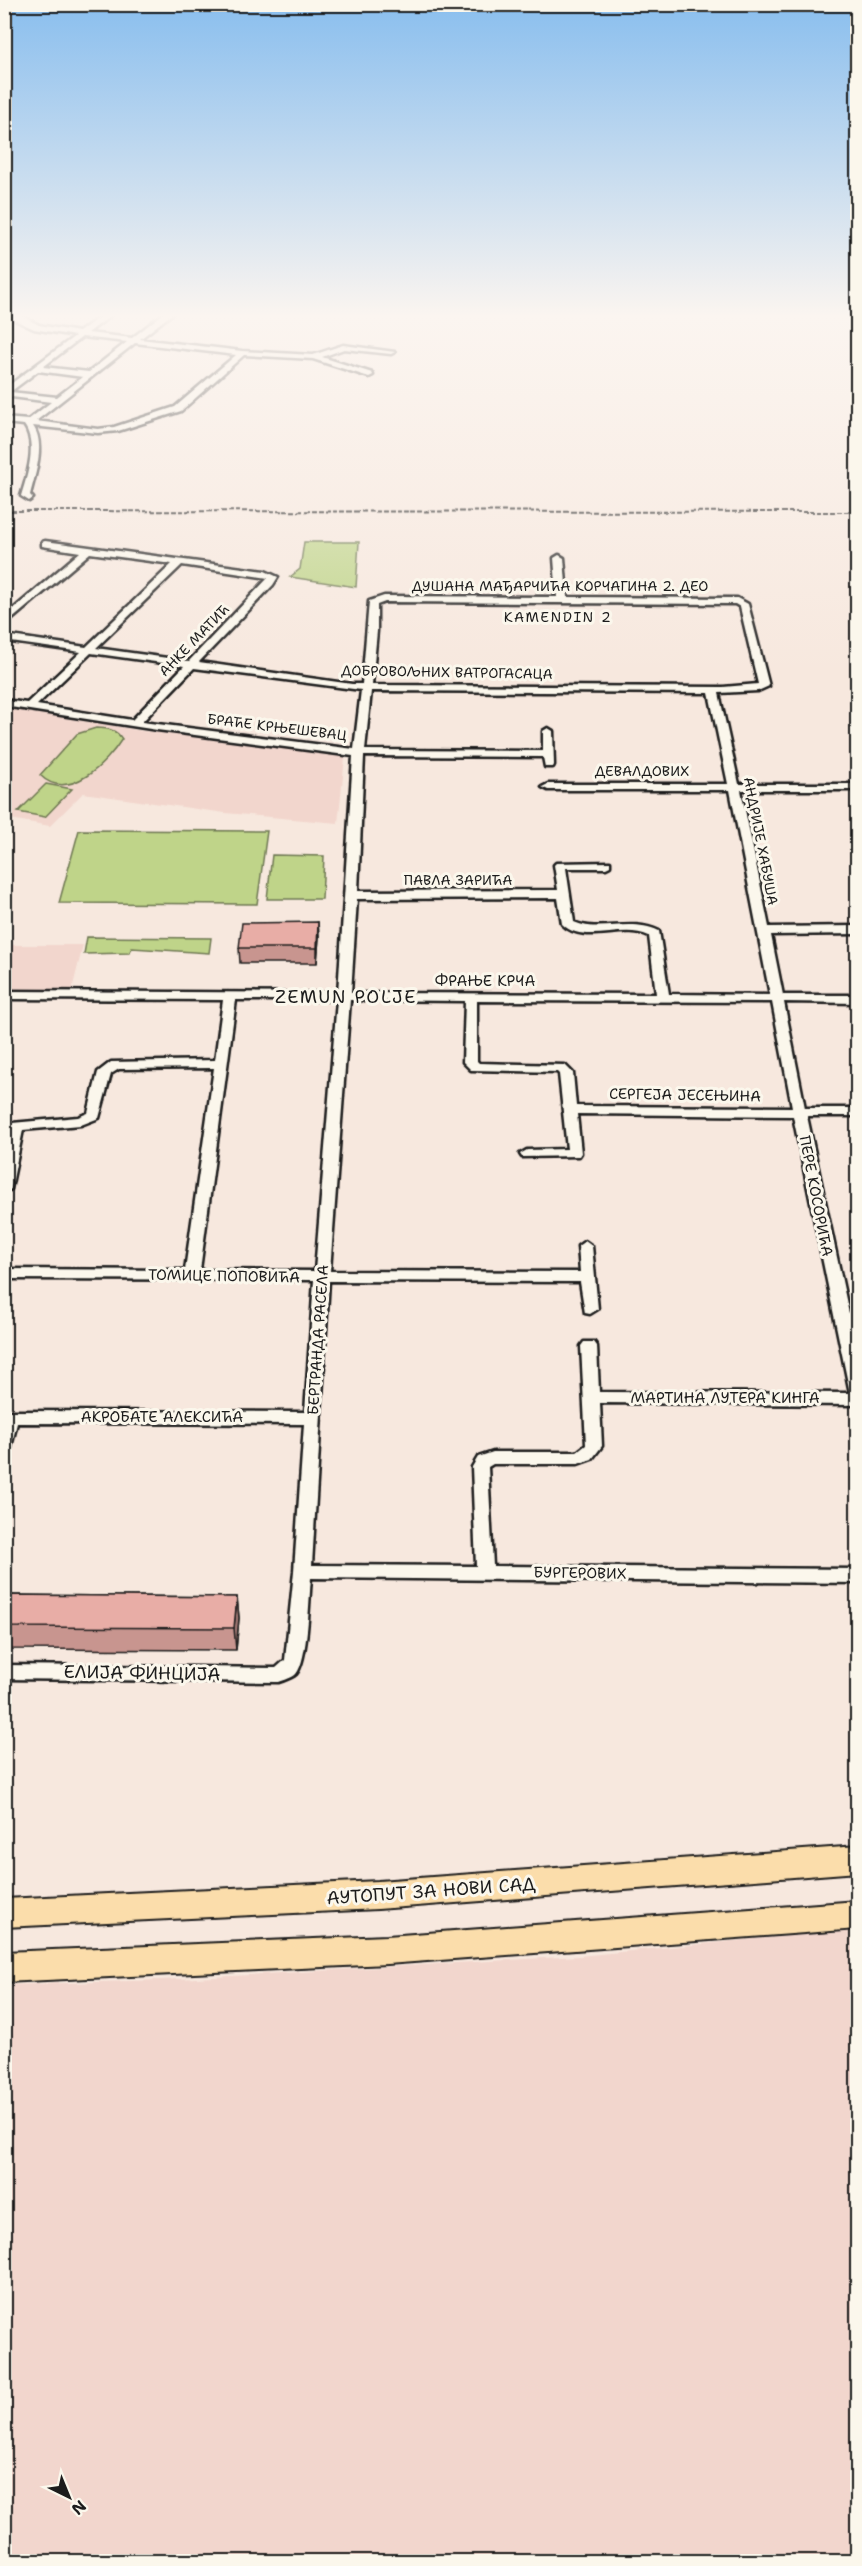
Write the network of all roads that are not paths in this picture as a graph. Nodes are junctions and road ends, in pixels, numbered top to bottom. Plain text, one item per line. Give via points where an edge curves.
1 (32, 433) edge
2 (29, 498) dead end
3 (45, 544) dead end
4 (88, 549) junction
5 (559, 558) dead end
6 (180, 562) junction
7 (562, 599) junction
8 (374, 601) joint
9 (745, 606) joint
10 (4, 623) edge
11 (4, 638) edge
12 (88, 651) junction
13 (189, 666) junction
14 (366, 688) junction
15 (713, 689) junction
16 (4, 703) edge
17 (29, 706) junction
18 (135, 723) junction
19 (548, 731) dead end
20 (359, 753) junction
21 (736, 786) junction
22 (548, 787) dead end
23 (858, 787) edge
24 (606, 864) dead end
25 (564, 894) junction
26 (352, 895) junction
27 (858, 930) edge
28 (763, 931) junction
29 (4, 995) edge
30 (230, 997) junction
31 (343, 998) junction
32 (471, 998) junction
33 (777, 998) junction
34 (663, 999) junction
35 (858, 999) edge
36 (220, 1064) junction
37 (571, 1110) junction
38 (858, 1112) edge
39 (800, 1113) junction
40 (527, 1154) dead end
41 (4, 1189) edge
42 (585, 1246) dead end
43 (4, 1274) edge
44 (192, 1275) junction
45 (323, 1277) junction
46 (587, 1277) junction
47 (590, 1309) dead end
48 (589, 1346) dead end
49 (858, 1394) edge
50 (592, 1397) junction
51 (858, 1400) edge
52 (7, 1417) edge
53 (313, 1418) junction
54 (4, 1447) edge
55 (303, 1571) junction
56 (485, 1572) junction
57 (858, 1576) edge
58 (4, 1672) edge
59 (279, 1675) joint
60 (858, 1859) edge
61 (4, 1912) edge
62 (858, 1915) edge
63 (4, 1967) edge

1 - 2 street via 33,466 25,496
3 - 4 street
4 - 6 street
4 - 10 street
5 - 7 street
6 - 12 street
6 - 13 street, АНКЕ МАТИЋ via 273,577
7 - 8 street, ДУШАНА МАЂАРЧИЋА КОРЧАГИНА 2. ДЕО
7 - 9 street, ДУШАНА МАЂАРЧИЋА КОРЧАГИНА 2. ДЕО via 720,599
8 - 14 street, БЕРТРАНДА РАСЕЛА
9 - 15 street, ДОБРОВОЉНИХ ВАТРОГАСАЦА via 764,686
11 - 12 street, ДОБРОВОЉНИХ ВАТРОГАСАЦА
12 - 13 street, ДОБРОВОЉНИХ ВАТРОГАСАЦА
12 - 17 street
13 - 14 street, ДОБРОВОЉНИХ ВАТРОГАСАЦА
13 - 18 street, АНКЕ МАТИЋ
14 - 15 street, ДОБРОВОЉНИХ ВАТРОГАСАЦА
14 - 20 street, БЕРТРАНДА РАСЕЛА
15 - 21 street, АНДРИЈЕ ХАБУША
16 - 17 street, БРАЋЕ КРЊЕШЕВАЦ
17 - 18 street, БРАЋЕ КРЊЕШЕВАЦ
18 - 20 street, БРАЋЕ КРЊЕШЕВАЦ
19 - 20 street, БРАЋЕ КРЊЕШЕВАЦ via 549,759
20 - 26 street, БЕРТРАНДА РАСЕЛА
21 - 22 street, ДЕВАЛДОВИХ
21 - 23 street, ДЕВАЛДОВИХ
21 - 28 street, АНДРИЈЕ ХАБУША
24 - 25 street via 560,865
25 - 26 street, ПАВЛА ЗАРИЋА
25 - 34 street via 568,924 572,927 645,928 655,934
26 - 31 street, БЕРТРАНДА РАСЕЛА
27 - 28 street
28 - 33 street, АНДРИЈЕ ХАБУША
29 - 30 street, ФРАЊЕ КРЧА
30 - 31 street, ФРАЊЕ КРЧА
30 - 36 street
31 - 32 street, ФРАЊЕ КРЧА
31 - 45 street, БЕРТРАНДА РАСЕЛА
32 - 34 street, ФРАЊЕ КРЧА
32 - 37 street via 470,1062 477,1067 560,1068 566,1073
33 - 34 street, ФРАЊЕ КРЧА
33 - 35 street, ФРАЊЕ КРЧА
33 - 39 street, ПЕРЕ КОСОРИЋА
36 - 41 street via 109,1067 90,1118 17,1126
36 - 44 street
37 - 39 street, СЕРГЕЈА ЈЕСЕЊИНА
37 - 40 street via 574,1153
38 - 39 street, СЕРГЕЈА ЈЕСЕЊИНА
39 - 49 street, ПЕРЕ КОСОРИЋА
42 - 46 street
43 - 44 street, ТОМИЦЕ ПОПОВИЋА
44 - 45 street, ТОМИЦЕ ПОПОВИЋА
45 - 46 street, ТОМИЦЕ ПОПОВИЋА
45 - 53 street, БЕРТРАНДА РАСЕЛА
46 - 47 street
48 - 50 street
50 - 51 street, МАРТИНА ЛУТЕРА КИНГА
50 - 56 street via 594,1446 586,1455 494,1458 481,1464
52 - 53 street, АКРОБАТЕ АЛЕКСИЋА
52 - 54 street, АКРОБАТЕ АЛЕКСИЋА
53 - 55 street, БЕРТРАНДА РАСЕЛА
55 - 56 street, БУРГЕРОВИХ
55 - 59 street, БЕРТРАНДА РАСЕЛА via 294,1661
56 - 57 street, БУРГЕРОВИХ
58 - 59 street, ЕЛИЈА ФИНЦИЈА
60 - 61 main road, АУТОПУТ ЗА НОВИ САД via 388,1894
62 - 63 main road via 387,1950

